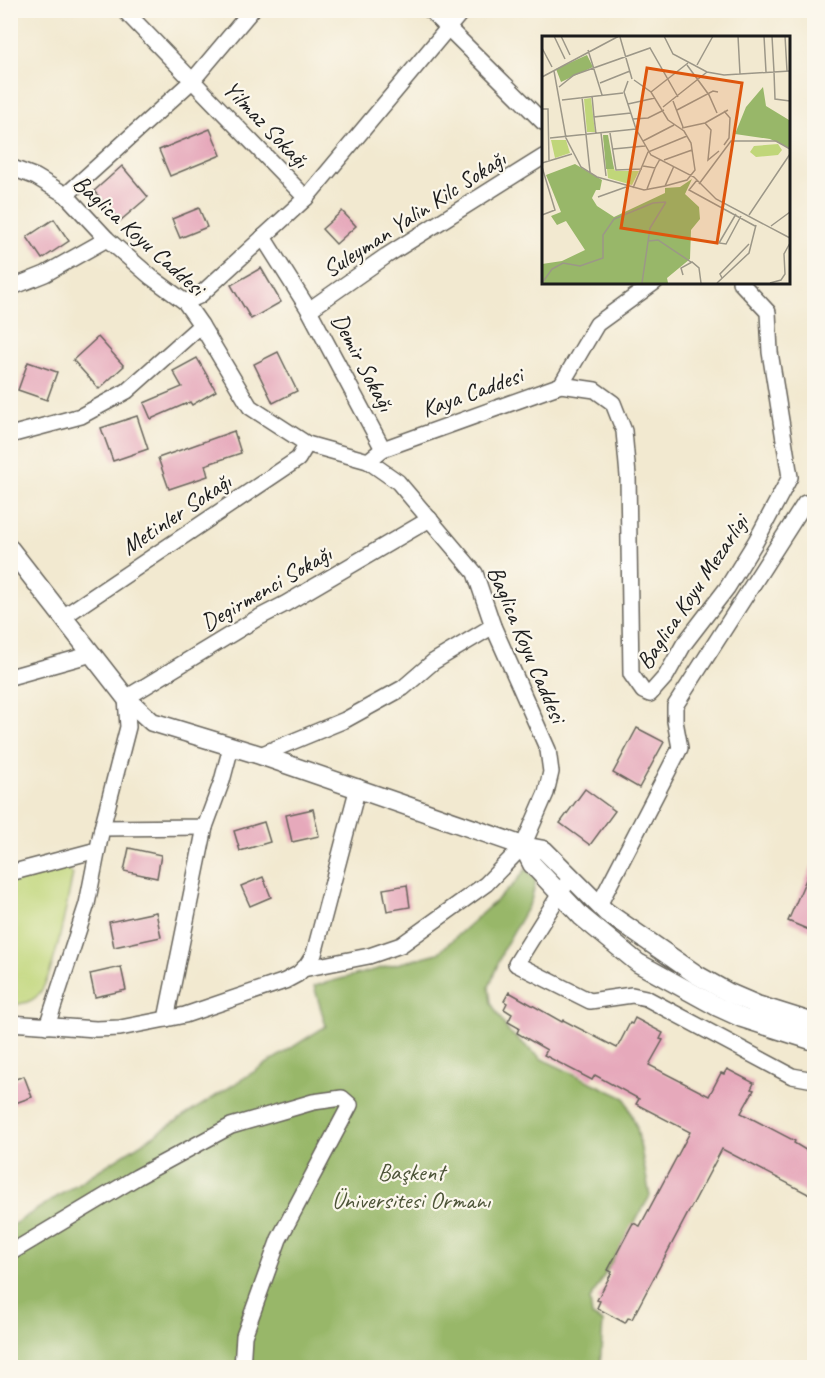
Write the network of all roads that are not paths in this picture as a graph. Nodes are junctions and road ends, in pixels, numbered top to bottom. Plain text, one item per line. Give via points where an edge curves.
1 (124, 10) edge
2 (252, 10) edge
3 (430, 10) edge
4 (463, 10) edge
5 (448, 28) junction
6 (193, 80) junction
7 (542, 121) edge
8 (542, 158) edge
9 (10, 166) edge
10 (66, 195) junction
11 (306, 198) junction
12 (263, 237) junction
13 (107, 239) junction
14 (650, 284) edge
15 (742, 284) edge
16 (10, 288) edge
17 (185, 302) junction
18 (309, 310) junction
19 (201, 326) junction
20 (561, 385) junction
21 (10, 435) edge
22 (307, 444) junction
23 (383, 448) junction
24 (368, 461) junction
25 (814, 501) edge
26 (430, 519) junction
27 (10, 549) edge
28 (63, 617) junction
29 (493, 626) junction
30 (92, 654) junction
31 (10, 677) edge
32 (126, 698) junction
33 (231, 747) junction
34 (260, 755) junction
35 (358, 787) junction
36 (205, 827) junction
37 (102, 828) junction
38 (523, 846) junction
39 (97, 850) junction
40 (10, 873) edge
41 (571, 877) junction
42 (560, 895) junction
43 (598, 905) junction
44 (303, 969) junction
45 (166, 1019) junction
46 (10, 1023) edge
47 (814, 1023) edge
48 (47, 1026) junction
49 (814, 1041) edge
50 (814, 1080) edge
51 (10, 1252) edge
52 (242, 1368) edge

1 - 6 street, Yilmaz Sokağı
2 - 6 street
3 - 5 street
4 - 5 street
5 - 7 street
5 - 11 street
6 - 10 street
6 - 11 street, Yilmaz Sokağı
8 - 18 street, Suleyman Yalin Kilc Sokağı via 386,256
9 - 10 street, Baglica Koyu Caddesi
10 - 13 street, Baglica Koyu Caddesi
11 - 12 street
12 - 17 street via 199,296
12 - 18 street, Demir Sokağı
13 - 16 street
13 - 17 street, Baglica Koyu Caddesi
14 - 20 street via 597,324
15 - 20 street, Baglica Koyu Mezarligi via 768,312 770,352 789,477 727,588 650,694 643,691 631,674 624,431 613,403 595,390
17 - 19 street, Baglica Koyu Caddesi
18 - 23 street, Demir Sokağı
19 - 21 street via 127,391 81,416
19 - 22 street, Baglica Koyu Caddesi via 250,407
20 - 23 street, Kaya Caddesi
22 - 24 street, Baglica Koyu Caddesi
22 - 28 street, Metinler Sokağı via 298,459
23 - 24 street, Kaya Caddesi
24 - 26 street, Baglica Koyu Caddesi via 398,482
25 - 43 street via 805,503 675,706 680,748
26 - 29 street, Baglica Koyu Caddesi via 476,573
26 - 32 street, Degirmenci Sokağı
27 - 28 street
28 - 30 street
29 - 34 street via 433,662 404,688 345,720
29 - 38 street, Baglica Koyu Caddesi via 548,750 551,772 546,793
30 - 31 street
30 - 32 street
32 - 33 street via 152,722
32 - 37 street via 128,727
33 - 34 street
33 - 36 street
34 - 35 street
35 - 38 street
35 - 44 street via 314,954
36 - 37 street
36 - 45 street
37 - 39 street
38 - 41 street via 544,850
38 - 42 street via 532,864
38 - 44 street, Baglica Koyu Caddesi via 486,884 401,945 369,956
39 - 40 street
39 - 48 street via 87,904
41 - 42 street
41 - 43 street
42 - 49 street via 612,943 654,972 742,1018
42 - 50 street via 516,964 590,1001 632,995 646,998 792,1076
43 - 47 street via 700,978 757,1005
44 - 45 street via 258,991
45 - 48 street via 120,1028
46 - 48 street
51 - 52 street via 231,1126 313,1102 342,1098 350,1105 279,1239 244,1336

